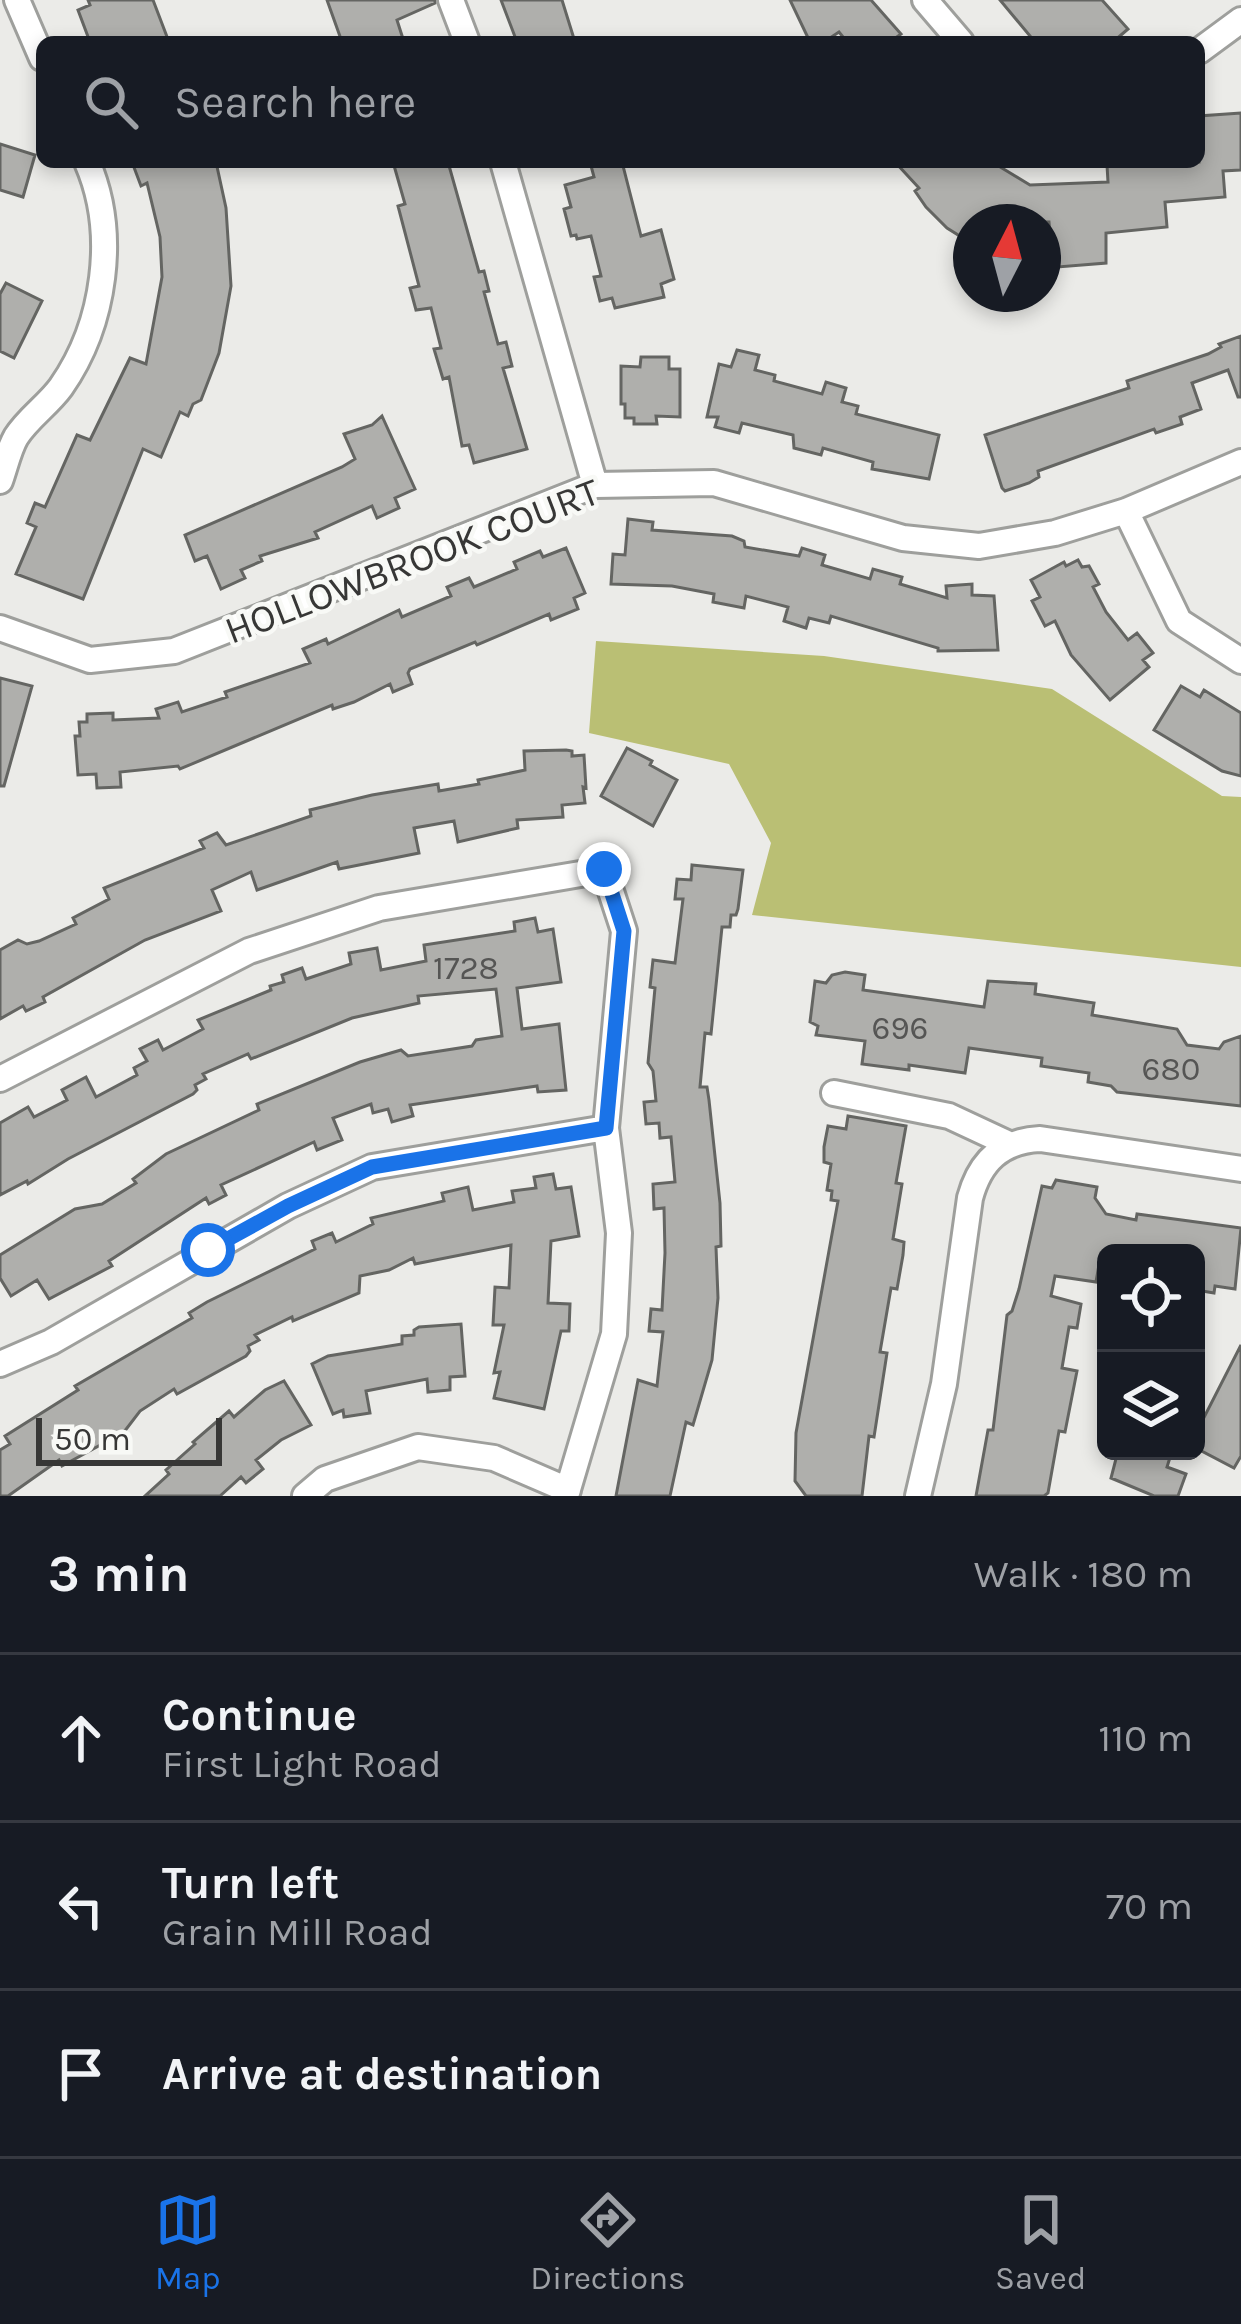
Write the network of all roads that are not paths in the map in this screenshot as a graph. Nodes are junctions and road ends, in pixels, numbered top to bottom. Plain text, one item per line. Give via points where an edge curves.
1 (17, 0) edge
2 (451, 0) edge
3 (925, 0) edge
4 (1241, 20) edge
5 (464, 36) edge
6 (956, 36) edge
7 (36, 44) edge
8 (1205, 47) edge
9 (90, 168) edge
10 (505, 168) edge
11 (8, 431) edge
12 (1241, 462) edge
13 (0, 481) edge
14 (595, 485) junction
15 (1126, 511) junction
16 (0, 628) edge
17 (1241, 661) edge
18 (0, 1079) edge
19 (834, 1093) dead end
20 (606, 1128) junction
21 (1009, 1144) junction
22 (1241, 1169) edge
23 (0, 1364) edge
24 (567, 1493) edge
25 (305, 1496) edge
26 (918, 1496) edge

1 - 7 street
2 - 5 street
3 - 6 street
4 - 8 street
9 - 11 street via 104,262 94,326 61,388
10 - 14 street
11 - 13 street
12 - 15 street, HOLLOWBROOK COURT
14 - 15 street, HOLLOWBROOK COURT via 714,482 903,538 979,546
14 - 16 street, HOLLOWBROOK COURT via 175,651 90,660
15 - 17 street via 1179,621
18 - 20 street via 249,951 379,908 604,869 624,931
19 - 21 street via 949,1116
20 - 23 street via 372,1167
20 - 24 street via 619,1233 614,1334
21 - 22 street via 1040,1139
21 - 26 street via 978,1173 970,1198 944,1384
24 - 25 street via 494,1458 418,1447 325,1479

